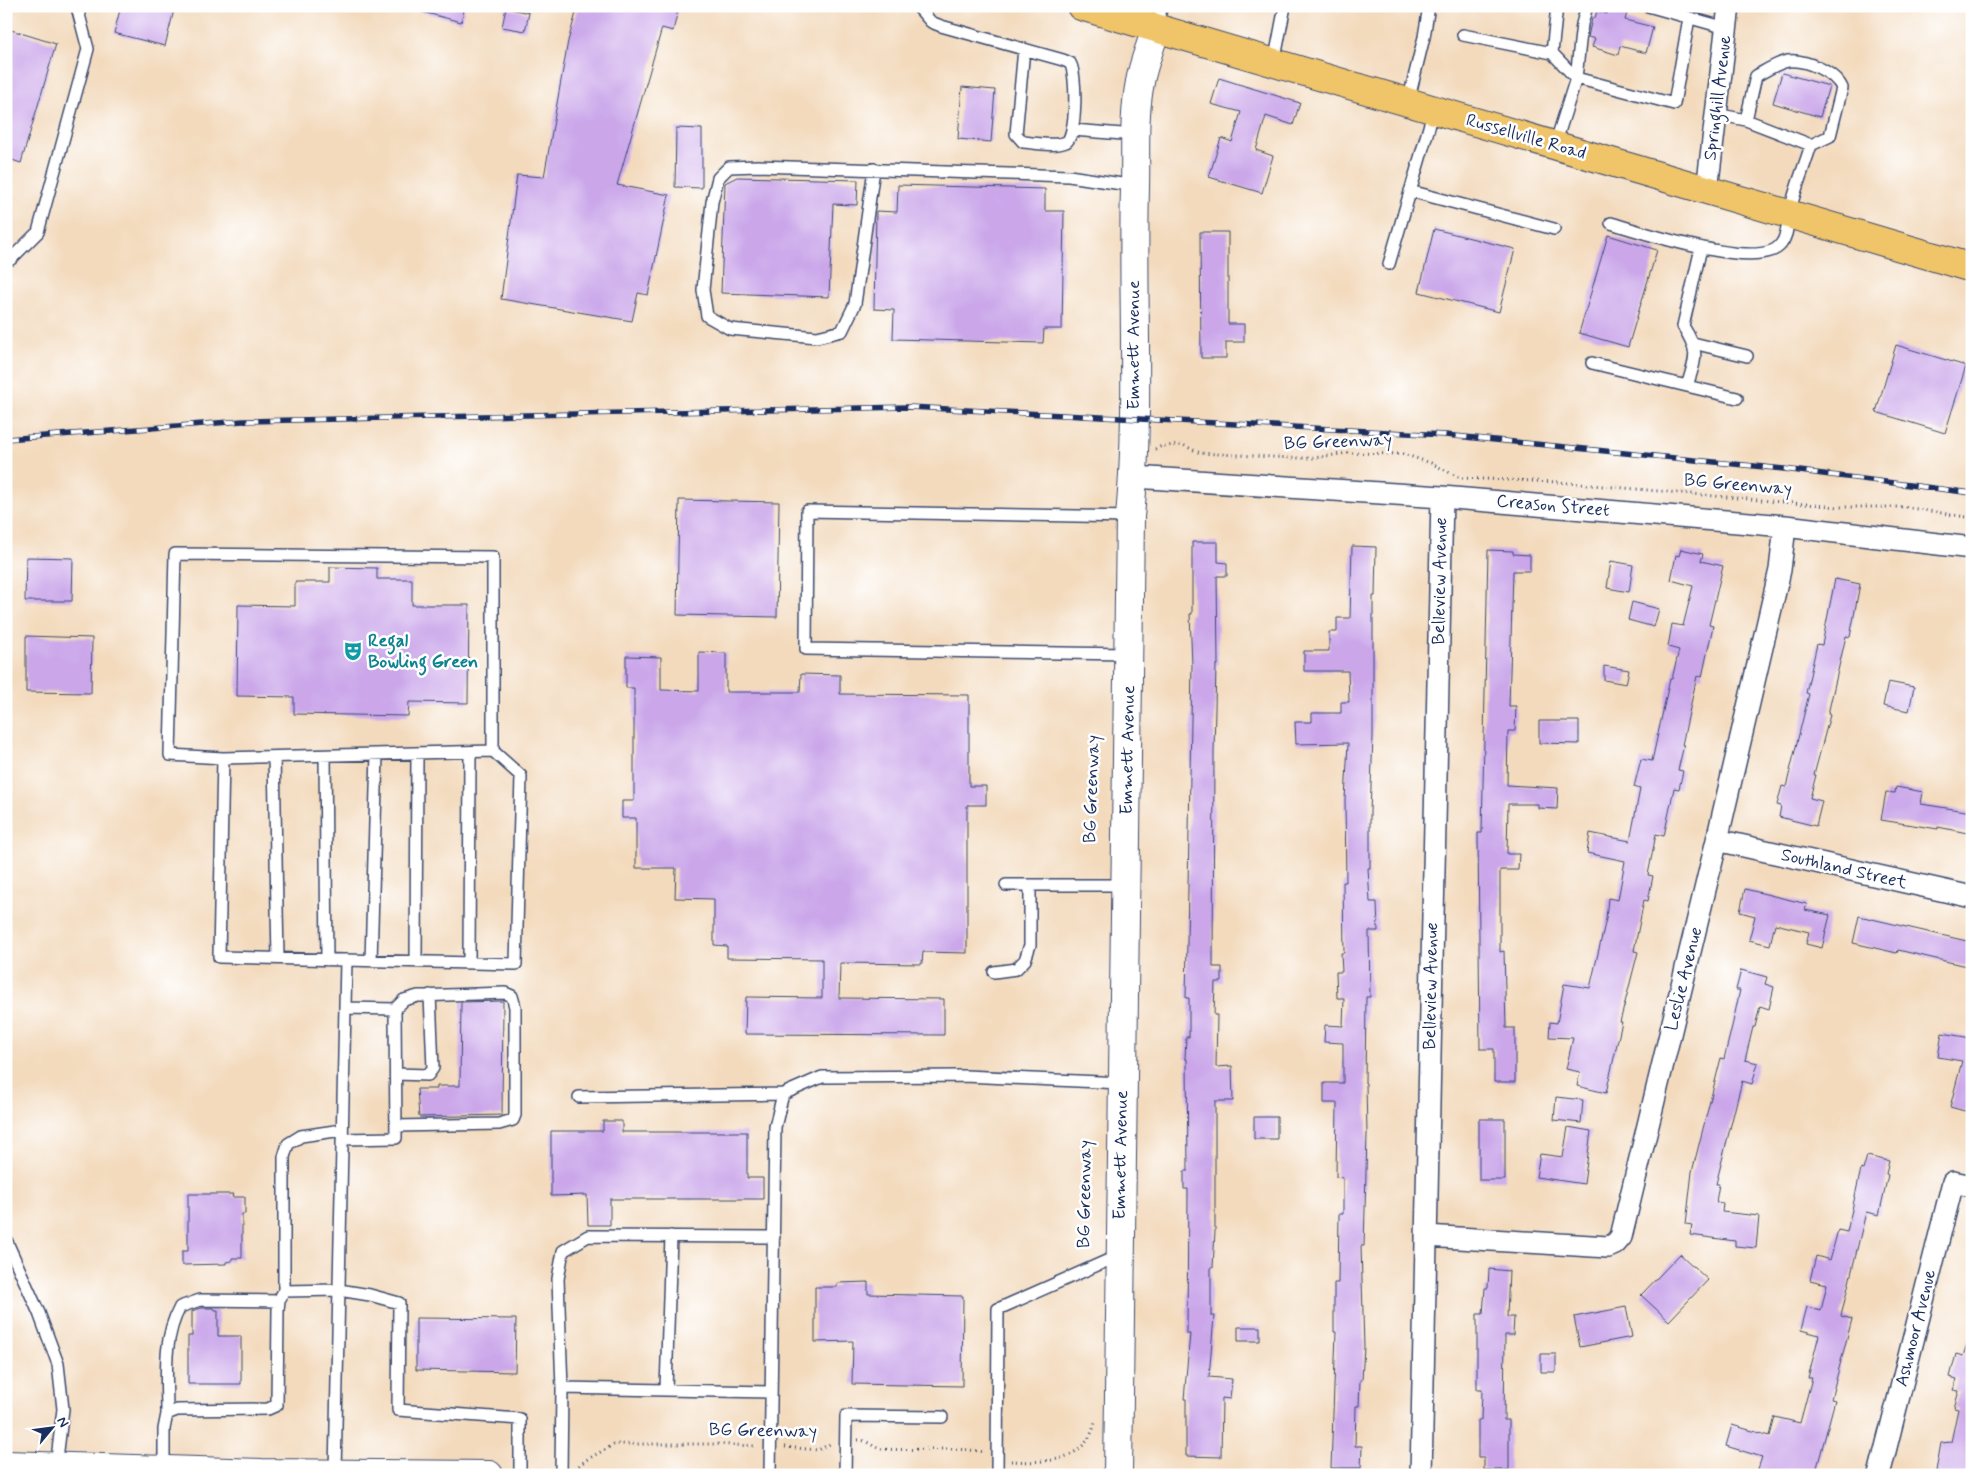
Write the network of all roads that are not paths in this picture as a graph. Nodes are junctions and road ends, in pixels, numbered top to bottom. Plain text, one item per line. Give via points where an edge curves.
1 (78, 6) edge
2 (916, 6) edge
3 (1081, 6) edge
4 (1285, 6) edge
5 (1429, 6) edge
6 (1557, 6) edge
7 (1587, 6) edge
8 (1729, 6) edge
9 (1653, 7) edge
10 (1159, 17) edge
11 (1689, 18) junction
12 (1726, 28) junction
13 (1463, 36) dead end
14 (1024, 49) junction
15 (1552, 53) junction
16 (1274, 63) junction
17 (1576, 78) junction
18 (1421, 106) junction
19 (1716, 114) junction
20 (1746, 120) junction
21 (1073, 130) junction
22 (1136, 135) junction
23 (1555, 145) junction
24 (1811, 145) junction
25 (874, 169) junction
26 (1135, 186) junction
27 (1707, 190) junction
28 (1410, 191) junction
29 (1789, 214) junction
30 (1611, 224) dead end
31 (1554, 229) dead end
32 (1701, 248) junction
33 (6, 258) edge
34 (1389, 264) dead end
35 (1972, 268) edge
36 (1693, 343) junction
37 (1747, 356) dead end
38 (1592, 363) dead end
39 (1687, 386) junction
40 (1737, 398) dead end
41 (1134, 468) junction
42 (1442, 497) junction
43 (1130, 517) junction
44 (1785, 526) junction
45 (1972, 548) edge
46 (1129, 654) junction
47 (493, 751) junction
48 (470, 752) junction
49 (417, 753) junction
50 (377, 754) junction
51 (325, 756) junction
52 (274, 757) junction
53 (223, 758) junction
54 (1717, 840) junction
55 (1006, 885) dead end
56 (1030, 885) junction
57 (1125, 886) junction
58 (1972, 897) edge
59 (278, 958) junction
60 (327, 960) junction
61 (346, 960) junction
62 (371, 961) junction
63 (416, 962) junction
64 (469, 963) junction
65 (994, 972) dead end
66 (430, 995) junction
67 (344, 1008) junction
68 (395, 1009) junction
69 (396, 1074) junction
70 (1122, 1083) junction
71 (783, 1094) junction
72 (579, 1097) dead end
73 (396, 1126) junction
74 (342, 1135) junction
75 (1962, 1184) edge
76 (671, 1236) junction
77 (1426, 1236) junction
78 (774, 1237) junction
79 (6, 1240) edge
80 (1120, 1255) junction
81 (339, 1290) junction
82 (281, 1296) junction
83 (562, 1388) junction
84 (666, 1390) junction
85 (772, 1392) junction
86 (167, 1414) junction
87 (942, 1417) dead end
88 (6, 1465) edge
89 (56, 1467) junction
90 (164, 1470) junction
91 (335, 1473) junction
92 (489, 1475) edge
93 (520, 1475) edge
94 (560, 1475) edge
95 (770, 1475) edge
96 (845, 1475) edge
97 (997, 1475) edge
98 (1118, 1475) edge
99 (1421, 1475) edge
100 (1880, 1475) edge

1 - 33 lane via 88,49 38,232 11,258
2 - 14 lane via 931,22 941,26
3 - 10 main road, Russellville Road
4 - 16 lane
5 - 18 lane via 1424,37
6 - 15 lane
7 - 17 lane
8 - 12 street, Springhill Avenue
9 - 11 lane
10 - 16 main road, Russellville Road
10 - 22 street, Emmett Avenue via 1140,82
11 - 12 lane
11 - 17 lane via 1674,104
12 - 19 street, Springhill Avenue
13 - 15 lane
14 - 21 lane via 1070,63 1073,68
14 - 21 lane via 1016,128 1019,139 1058,144 1069,140
15 - 17 lane
16 - 18 main road, Russellville Road
17 - 23 lane
18 - 23 main road, Russellville Road
18 - 28 lane
19 - 20 lane
19 - 27 street, Springhill Avenue
20 - 24 lane
20 - 24 lane via 1756,76 1788,61 1819,66 1842,88 1830,136
21 - 22 lane
22 - 26 street, Emmett Avenue
23 - 27 main road, Russellville Road
24 - 29 lane
25 - 25 lane via 729,167 718,178 712,202 704,290 707,316 730,329 817,337 842,331 855,304
25 - 26 lane via 1069,176
26 - 41 street, Emmett Avenue
27 - 29 main road, Russellville Road
28 - 31 lane
28 - 34 lane
29 - 32 lane via 1787,232 1780,246 1770,251 1744,254
29 - 35 main road, Russellville Road
30 - 32 lane
32 - 36 lane via 1683,326
36 - 37 lane
36 - 39 lane via 1695,360
38 - 39 lane
39 - 40 lane
41 - 42 street, Creason Street
41 - 43 street, Emmett Avenue
42 - 44 street, Creason Street
42 - 77 street, Belleview Avenue
43 - 46 street, Emmett Avenue
43 - 46 lane via 807,511 806,649
44 - 45 street, Creason Street
44 - 54 street, Leslie Avenue via 1780,570
46 - 57 street, Emmett Avenue
47 - 48 lane
47 - 53 lane via 493,557 176,554 170,755
47 - 64 lane via 521,776 516,964
48 - 49 lane
48 - 64 lane
49 - 50 lane
49 - 63 lane
50 - 51 lane
50 - 62 lane
51 - 52 lane
51 - 60 lane
52 - 53 lane
52 - 59 lane
53 - 59 lane via 219,957
54 - 58 street, Southland Street
54 - 77 street, Leslie Avenue via 1621,1238 1608,1247
55 - 56 lane
56 - 57 lane
56 - 65 lane via 1030,945 1024,960 1016,969
57 - 70 street, Emmett Avenue
59 - 60 lane
60 - 61 lane
61 - 62 lane
61 - 67 lane
62 - 63 lane
63 - 64 lane
66 - 68 lane via 404,1000
66 - 69 lane via 433,1068 428,1075
66 - 73 lane via 506,993 512,996 515,1007 515,1115 512,1120 499,1124
67 - 68 lane
67 - 74 lane
68 - 69 lane
69 - 73 lane
70 - 71 lane via 965,1076 822,1077
70 - 80 street, Emmett Avenue
71 - 72 lane
71 - 78 lane via 775,1127
73 - 74 lane via 396,1138
74 - 81 lane
74 - 82 lane via 301,1136 288,1144 284,1156
75 - 100 street, Ashmoor Avenue
76 - 78 lane
76 - 83 lane via 588,1236 563,1250 558,1279
76 - 84 lane
77 - 99 street, Belleview Avenue
78 - 85 lane
79 - 89 lane via 58,1364 63,1409
80 - 97 lane via 998,1309
80 - 98 street, Emmett Avenue
81 - 82 lane
81 - 91 lane
81 - 93 lane via 398,1303 398,1410 520,1419
82 - 86 lane via 200,1300 180,1307 172,1321 166,1348
82 - 86 lane via 277,1405 268,1410 177,1410
83 - 84 lane
83 - 94 lane
84 - 85 lane
85 - 95 lane
86 - 90 lane
87 - 96 lane via 846,1416
88 - 89 street
89 - 90 street
90 - 91 street
91 - 92 street

